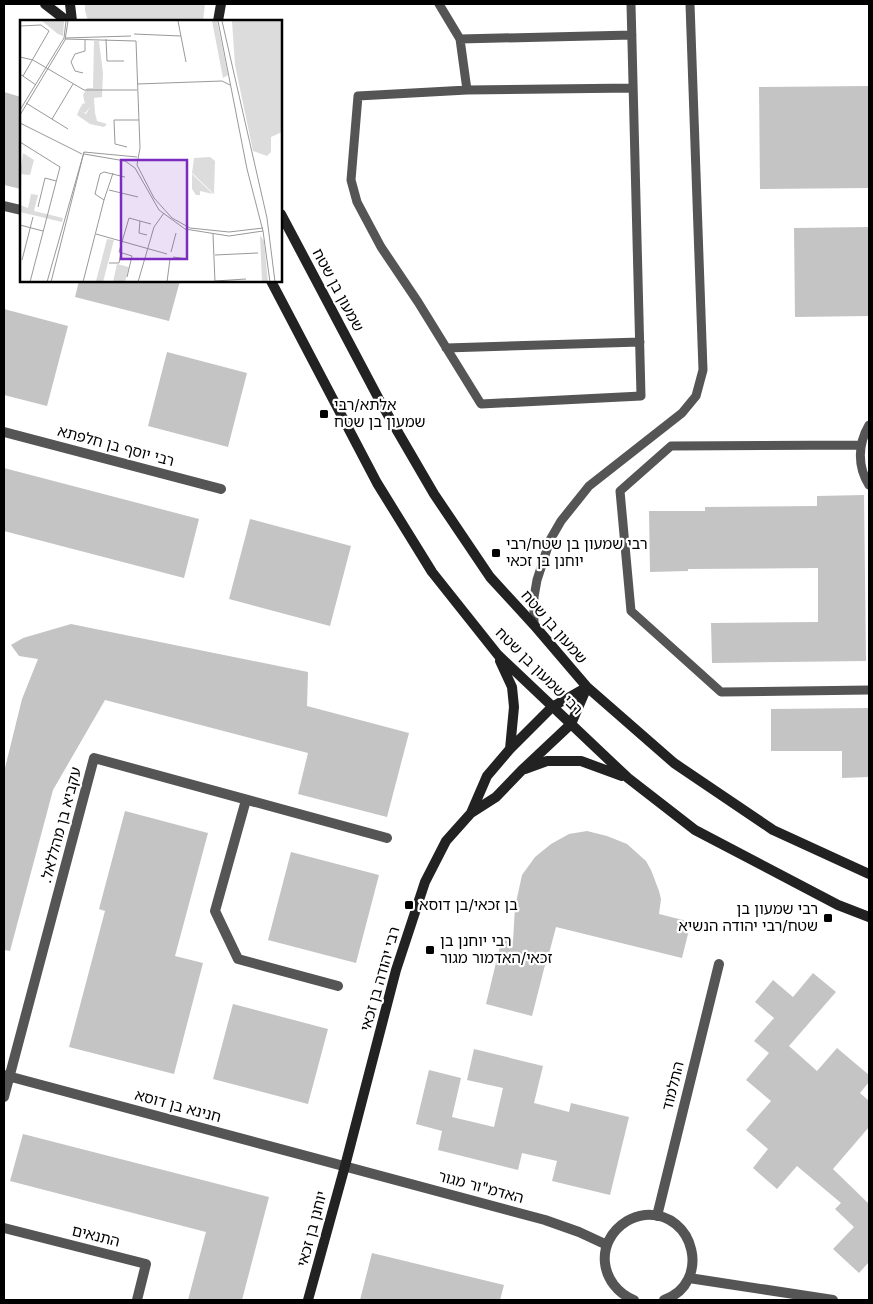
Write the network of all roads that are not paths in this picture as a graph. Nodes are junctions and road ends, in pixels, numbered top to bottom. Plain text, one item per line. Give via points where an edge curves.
1 (45, 4) edge
2 (70, 4) edge
3 (221, 4) edge
4 (439, 4) edge
5 (631, 4) edge
6 (690, 4) edge
7 (66, 20) edge
8 (72, 20) edge
9 (218, 20) edge
10 (632, 35) junction
11 (460, 39) junction
12 (633, 88) junction
13 (467, 90) junction
14 (4, 206) edge
15 (20, 210) edge
16 (282, 216) edge
17 (272, 282) edge
18 (640, 342) junction
19 (446, 348) junction
20 (869, 425) edge
21 (4, 432) edge
22 (861, 445) junction
23 (869, 485) edge
24 (221, 489) dead end
25 (534, 625) junction
26 (498, 655) junction
27 (587, 687) junction
28 (869, 690) edge
29 (552, 707) junction
30 (570, 724) junction
31 (510, 749) junction
32 (522, 770) junction
33 (628, 778) junction
34 (246, 800) junction
35 (471, 813) junction
36 (387, 838) dead end
37 (869, 874) edge
38 (869, 917) edge
39 (719, 964) dead end
40 (338, 986) dead end
41 (6, 1075) edge
42 (4, 1097) edge
43 (345, 1166) junction
44 (657, 1216) junction
45 (4, 1228) edge
46 (607, 1245) junction
47 (688, 1278) junction
48 (137, 1300) edge
49 (308, 1300) edge
50 (634, 1300) edge
51 (664, 1300) edge
52 (833, 1300) edge

1 - 7 street
2 - 8 street
3 - 9 street
4 - 11 lane
5 - 10 lane
6 - 25 lane via 703,360 701,379 696,396 682,412 589,486 561,521 550,540 537,580
10 - 11 lane
10 - 12 lane
11 - 13 lane
12 - 13 lane
12 - 18 lane
13 - 19 lane via 358,96 351,180 356,202 381,247
14 - 15 street
16 - 25 street, שמעון בן שטח via 381,403 434,494 490,577
17 - 26 street, רבי שמעון בן שטח via 382,491 432,572
18 - 19 lane
18 - 19 lane via 641,396 480,404
20 - 22 lane
21 - 24 street, רבי יוסף בן חלפתא
22 - 23 lane via 860,462
22 - 28 lane via 671,446 620,490 630,611 721,692
25 - 27 street, שמעון בן שטח
26 - 29 street, רבי שמעון בן שטח
26 - 31 street via 512,687 514,708
27 - 29 street, רבי יהודה בן זכאי
27 - 30 street, רבי יהודה בן זכאי
27 - 37 street, שמעון בן שטח via 674,763 773,830
29 - 30 street, רבי שמעון בן שטח
29 - 31 street, רבי יהודה בן זכאי
30 - 32 street, רבי יהודה בן זכאי
30 - 33 street, רבי שמעון בן שטח
31 - 35 street, רבי יהודה בן זכאי via 487,776
32 - 33 street via 547,762 581,761
32 - 35 street, רבי יהודה בן זכאי via 496,797
33 - 38 street, רבי שמעון בן שטח via 696,830 838,905
34 - 36 street, .עקביא בן מהללאל
34 - 40 street via 215,910 238,959
34 - 41 street, .עקביא בן מהללאל via 94,758
35 - 43 street, רבי יהודה בן זכאי via 446,841 426,882 396,970
39 - 44 street, התלמוד
41 - 42 street
41 - 43 street, חנינא בן דוסא
43 - 46 street, האדמ"ור מגור via 545,1220
43 - 49 street, יוחנן בן זכאי
44 - 46 street via 632,1218 612,1234
44 - 47 street via 678,1226 690,1244 693,1256
45 - 48 street, התנאים via 146,1264
46 - 50 street via 604,1256 609,1279 616,1289
47 - 51 street via 676,1294
47 - 52 street

